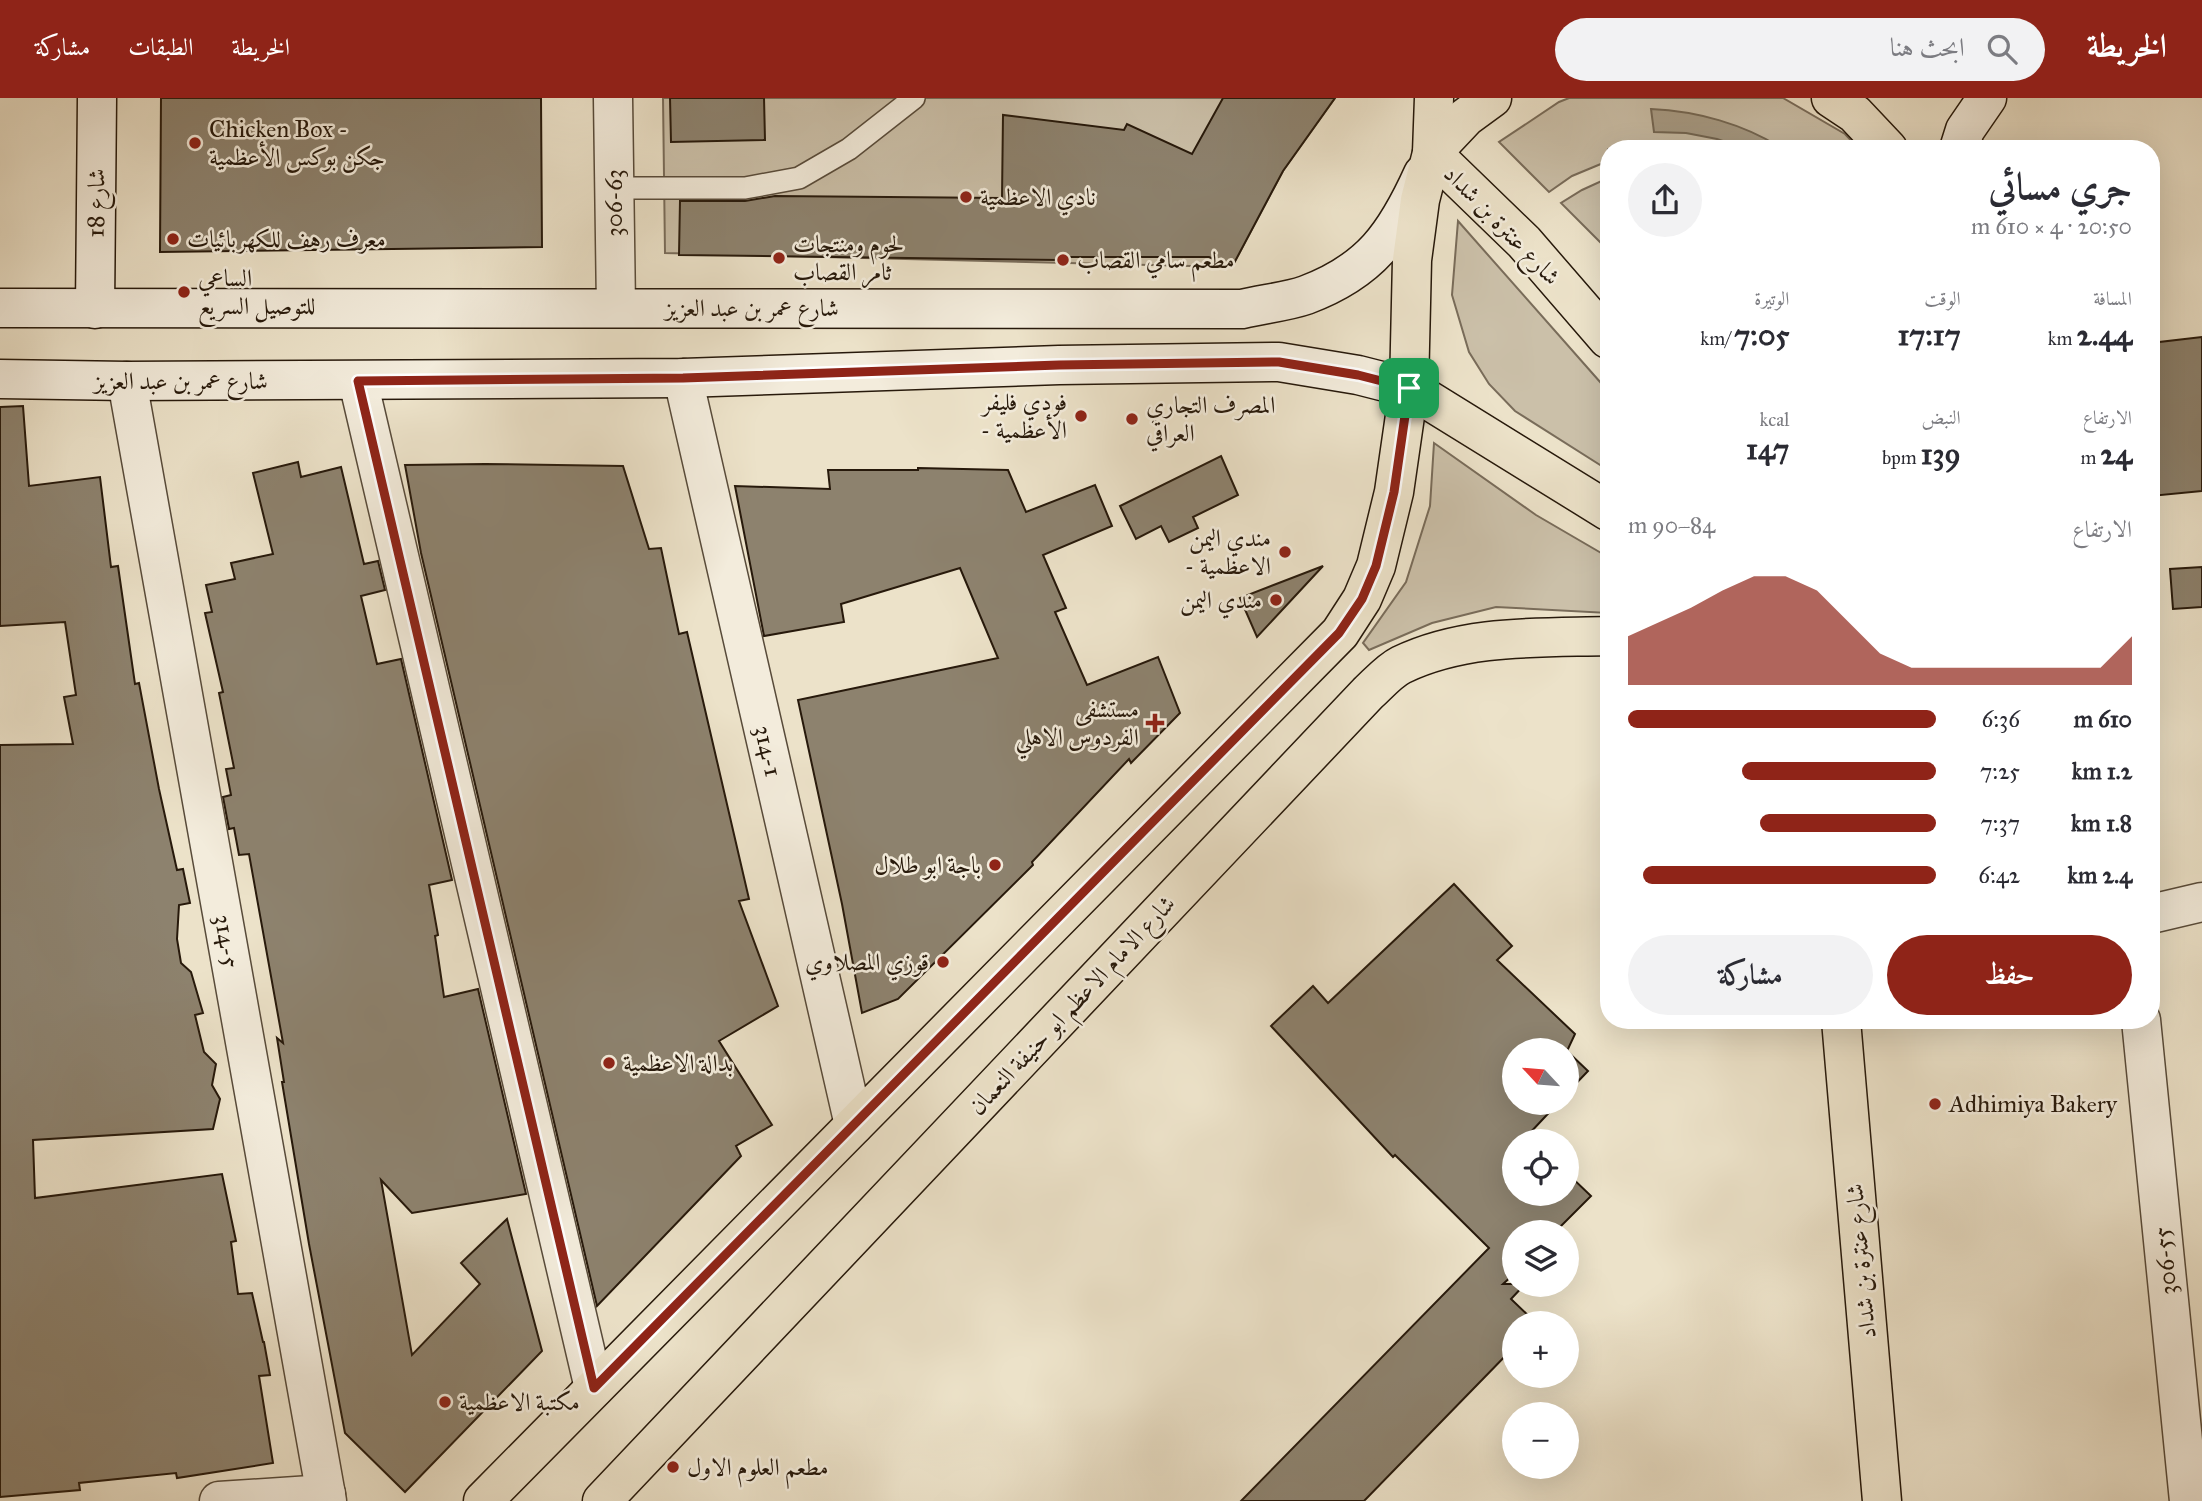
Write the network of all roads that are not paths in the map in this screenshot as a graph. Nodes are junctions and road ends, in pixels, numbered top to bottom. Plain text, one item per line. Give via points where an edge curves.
1 (97, 98) edge
2 (614, 98) edge
3 (914, 98) edge
4 (1434, 98) edge
5 (1492, 98) edge
6 (1831, 98) edge
7 (1987, 98) edge
8 (1880, 140) edge
9 (1962, 140) edge
10 (1432, 153) junction
11 (614, 188) junction
12 (1524, 242) junction
13 (1600, 291) edge
14 (0, 308) edge
15 (616, 308) junction
16 (96, 309) junction
17 (1600, 330) edge
18 (683, 378) junction
19 (0, 379) edge
20 (127, 381) junction
21 (358, 381) junction
22 (1409, 388) junction
23 (1600, 505) edge
24 (1600, 636) edge
25 (2202, 902) edge
26 (2160, 912) edge
27 (1842, 1029) edge
28 (2142, 1029) edge
29 (854, 1125) junction
30 (594, 1388) junction
31 (326, 1497) edge
32 (219, 1501) edge
33 (483, 1501) edge
34 (601, 1501) edge
35 (1882, 1501) edge
36 (2189, 1501) edge

1 - 16 street, شارع 18
2 - 11 street, 306-63
3 - 11 lane via 849,149 799,178 745,188
4 - 10 main road, شارع عنترة بن شداد
5 - 10 main road via 1466,117
6 - 8 main road via 1855,114
7 - 9 street
10 - 12 main road, شارع عنترة بن شداد
10 - 15 street, شارع عمر بن عبد العزيز via 1410,204 1377,253 1344,278 1304,296 1242,309
10 - 22 main road via 1412,260
11 - 15 street, 306-63
12 - 13 main road
12 - 17 main road, شارع عنترة بن شداد
14 - 16 street, شارع عمر بن عبد العزيز
15 - 16 street, شارع عمر بن عبد العزيز
18 - 21 street, شارع عمر بن عبد العزيز
18 - 22 street, شارع عمر بن عبد العزيز via 1279,362
18 - 29 street, 314-1
19 - 20 street, شارع عمر بن عبد العزيز
20 - 21 street, شارع عمر بن عبد العزيز
20 - 31 street, 314-5
21 - 30 street
22 - 23 main road
22 - 29 main road via 1394,492 1376,566 1362,599 1339,633
24 - 34 main road, شارع الامام الاعظم ابو حنيفة النعمان via 1492,640 1398,666
25 - 26 street
27 - 35 main road, شارع عنترة بن شداد
28 - 36 street, 306-55
29 - 30 main road
30 - 33 main road
31 - 32 street

